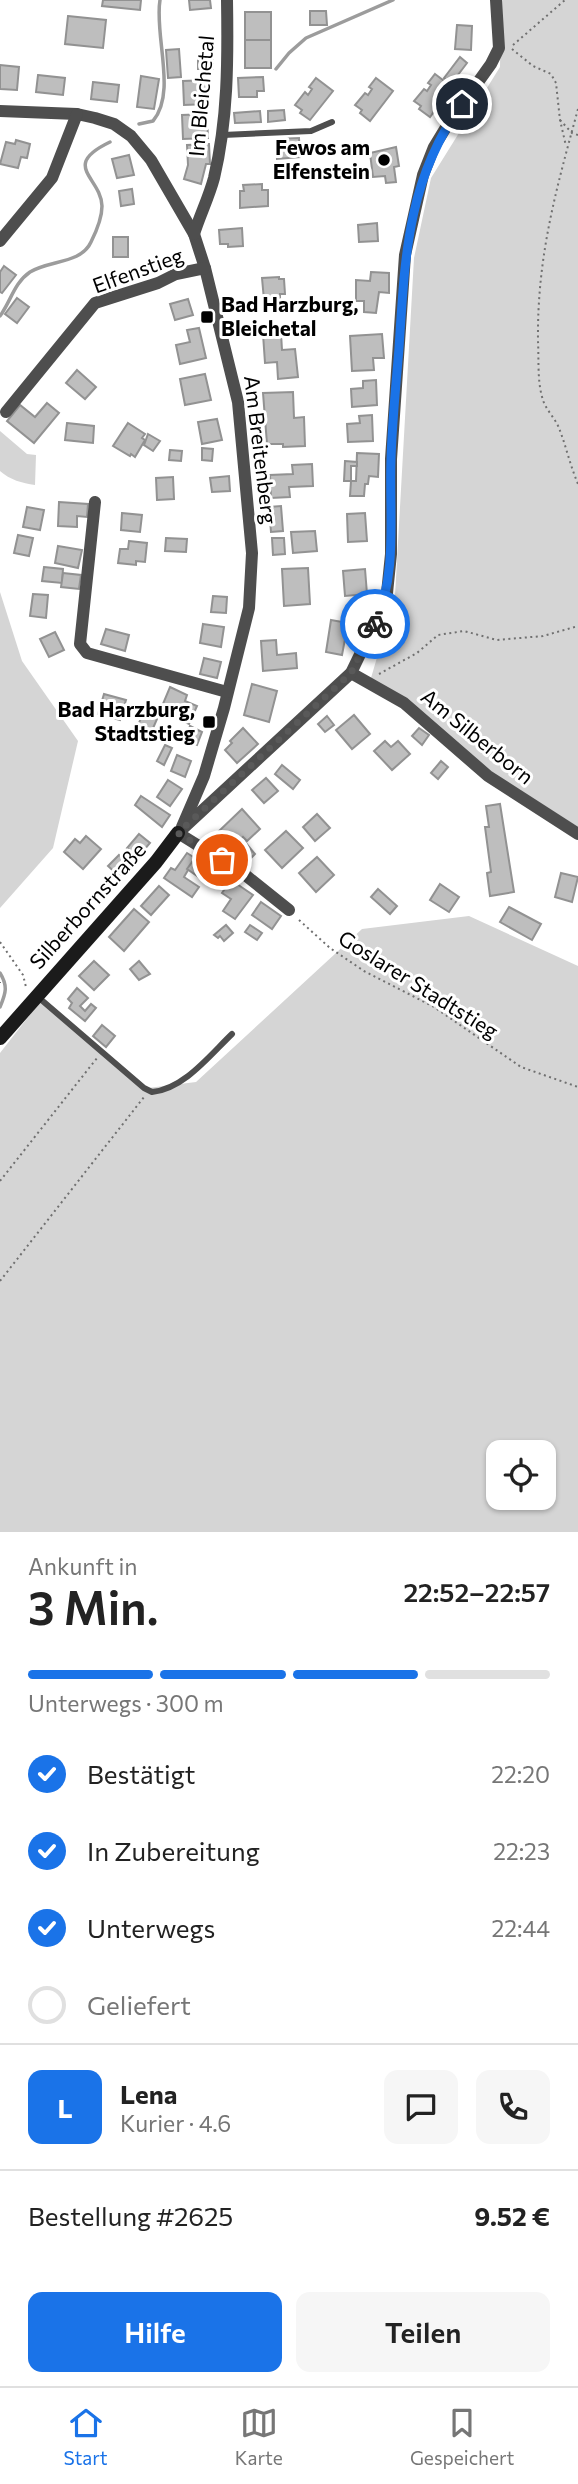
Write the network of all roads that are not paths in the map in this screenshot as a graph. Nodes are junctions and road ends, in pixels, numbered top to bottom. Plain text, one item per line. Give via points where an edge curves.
1 (227, 0) edge
2 (496, 0) edge
3 (0, 111) edge
4 (77, 114) junction
5 (332, 122) dead end
6 (223, 135) junction
7 (194, 234) junction
8 (0, 241) edge
9 (205, 268) junction
10 (6, 412) dead end
11 (95, 502) dead end
12 (351, 673) junction
13 (228, 692) junction
14 (178, 833) junction
15 (578, 834) edge
16 (289, 910) road end
17 (32, 1000) junction
18 (232, 1034) dead end
19 (0, 1038) edge

1 - 6 street, Im Bleichetal
2 - 12 street via 504,47 434,147 414,212 405,255 387,593
3 - 4 street, Am Breitenberg
4 - 7 street, Am Breitenberg via 114,124 131,136 151,160
4 - 8 street via 52,178
5 - 6 lane via 311,131
6 - 7 street, Im Bleichetal
7 - 9 street, Am Breitenberg
9 - 10 street, Elfenstieg via 95,303
9 - 13 street, Am Breitenberg via 238,402 252,553 249,608
11 - 13 street via 82,649
12 - 14 street
12 - 15 street, Am Silberborn via 404,702 488,776
13 - 14 street, Am Breitenberg via 204,776
14 - 16 street via 244,874
14 - 17 street, Silberbornstraße
17 - 18 lane via 148,1091 161,1091 183,1080
17 - 19 street, Silberbornstraße

